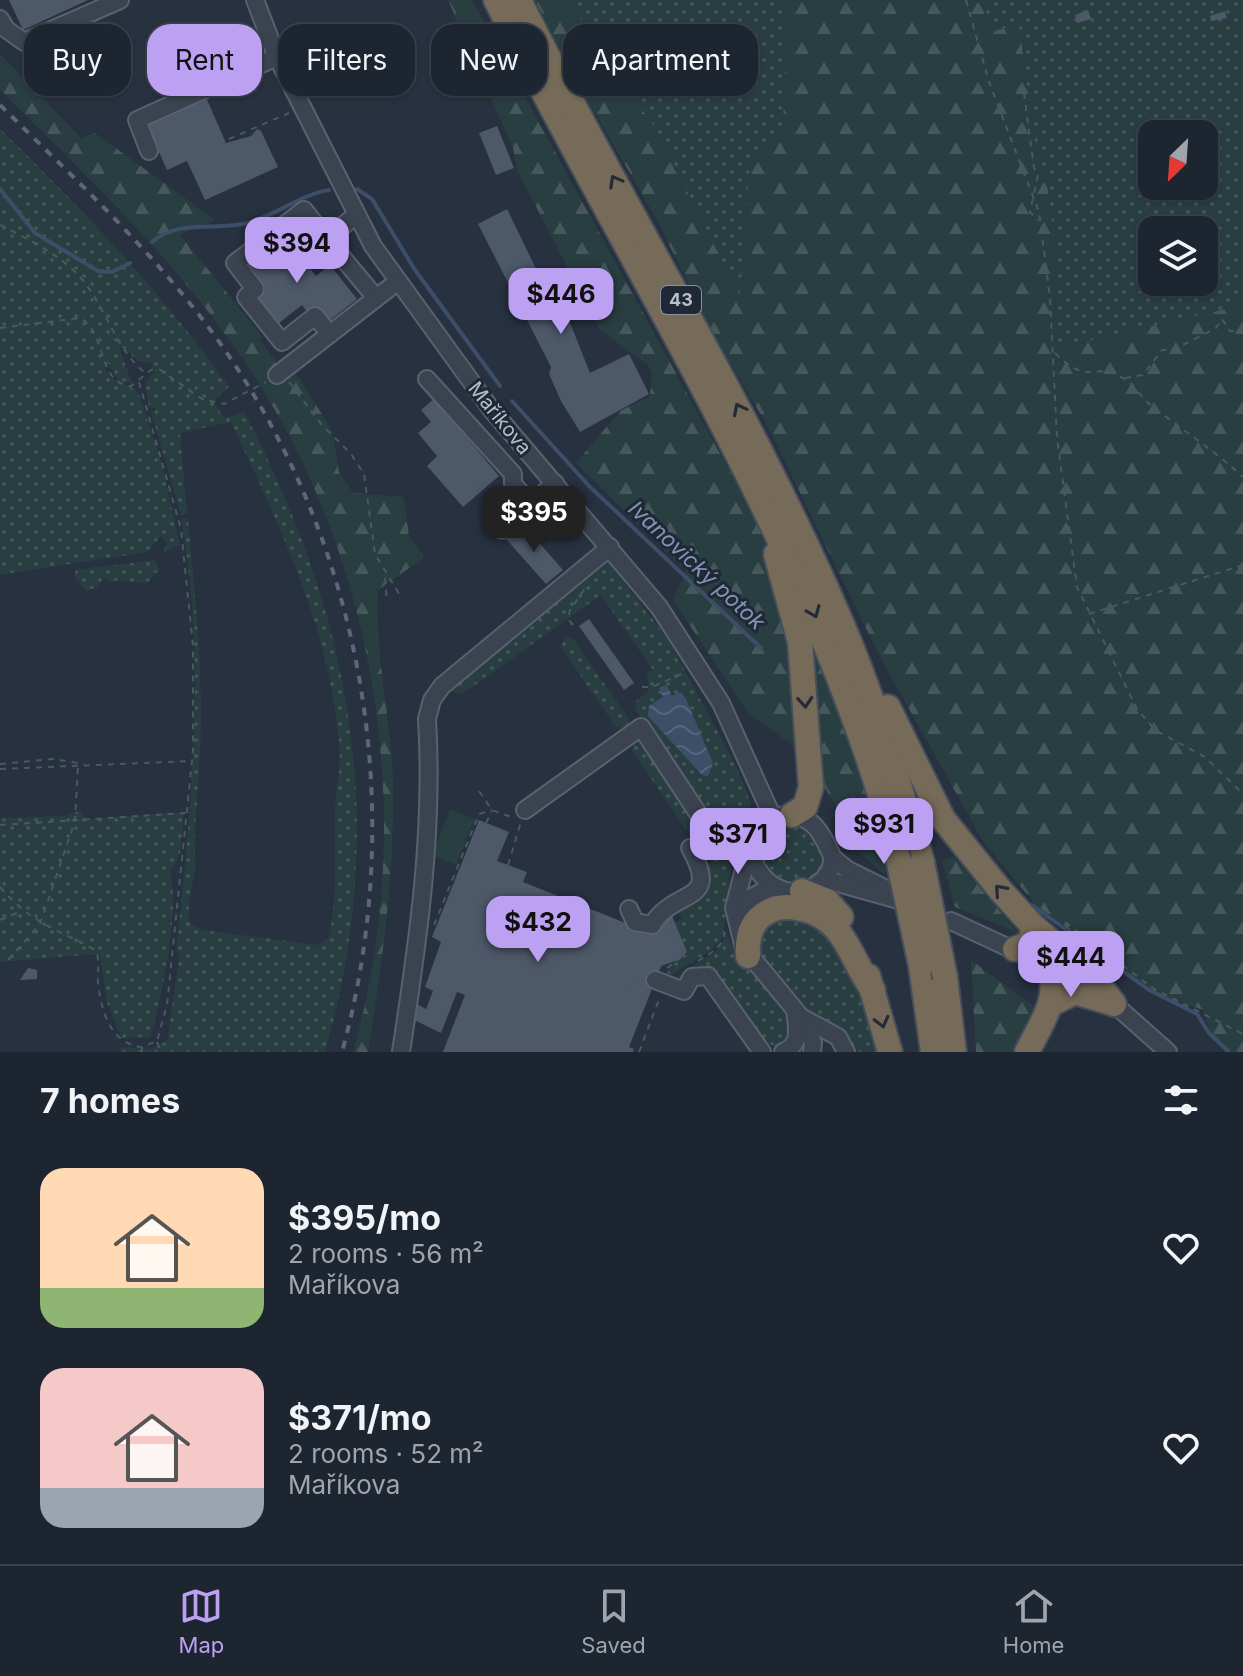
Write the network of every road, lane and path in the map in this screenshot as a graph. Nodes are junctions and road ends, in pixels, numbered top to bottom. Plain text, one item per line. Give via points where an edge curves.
1 (120, 0) edge
2 (255, 0) edge
3 (496, 0) edge
4 (519, 0) edge
5 (966, 0) edge
6 (0, 19) edge
7 (277, 57) junction
8 (1024, 93) dead end
9 (290, 113) dead end
10 (229, 139) dead end
11 (149, 151) dead end
12 (1035, 199) junction
13 (356, 215) junction
14 (1039, 221) junction
15 (0, 225) edge
16 (327, 239) junction
17 (397, 282) junction
18 (376, 298) junction
19 (0, 328) edge
20 (1243, 333) edge
21 (330, 334) junction
22 (1054, 352) junction
23 (145, 373) junction
24 (277, 375) junction
25 (1123, 377) junction
26 (427, 379) dead end
27 (139, 382) junction
28 (1243, 477) edge
29 (555, 483) junction
30 (758, 490) junction
31 (531, 504) junction
32 (502, 530) dead end
33 (610, 547) junction
34 (1243, 565) edge
35 (586, 566) junction
36 (386, 577) junction
37 (401, 597) dead end
38 (387, 602) dead end
39 (1089, 614) junction
40 (842, 623) junction
41 (573, 625) dead end
42 (690, 671) dead end
43 (642, 687) dead end
44 (192, 761) junction
45 (0, 764) edge
46 (86, 764) junction
47 (78, 765) junction
48 (0, 769) edge
49 (479, 791) dead end
50 (1243, 794) edge
51 (492, 810) junction
52 (525, 810) dead end
53 (187, 813) junction
54 (782, 816) junction
55 (75, 821) junction
56 (486, 823) dead end
57 (0, 825) edge
58 (726, 836) junction
59 (750, 847) junction
60 (690, 848) dead end
61 (833, 858) junction
62 (508, 865) dead end
63 (699, 866) junction
64 (824, 879) junction
65 (773, 886) junction
66 (0, 887) edge
67 (802, 891) junction
68 (629, 909) dead end
69 (23, 911) junction
70 (0, 920) edge
71 (951, 921) dead end
72 (1065, 922) dead end
73 (40, 924) junction
74 (731, 926) junction
75 (1033, 926) junction
76 (674, 933) dead end
77 (417, 947) junction
78 (1015, 949) junction
79 (748, 956) junction
80 (8, 960) dead end
81 (1047, 963) junction
82 (669, 964) dead end
83 (693, 964) dead end
84 (653, 985) junction
85 (873, 990) junction
86 (628, 992) dead end
87 (1051, 1004) junction
88 (1114, 1004) junction
89 (800, 1015) junction
90 (1243, 1034) edge
91 (157, 1041) junction
92 (817, 1043) edge
93 (142, 1047) junction
94 (765, 1051) edge
95 (142, 1052) edge
96 (161, 1052) edge
97 (401, 1052) edge
98 (639, 1052) edge
99 (783, 1052) edge
100 (846, 1052) edge
101 (890, 1052) edge
102 (933, 1052) edge
103 (954, 1052) edge
104 (1027, 1052) edge
105 (1168, 1052) edge

1 - 6 street via 24,42
2 - 7 street, Maříkova
3 - 30 highway, 43
40 -> 4 highway, 43 via 735,400
5 - 12 path via 989,82
7 - 11 street via 137,120
7 - 13 street, Maříkova
8 - 12 path via 1038,175
9 - 10 path
12 - 14 path
12 - 14 path via 1030,212
13 - 16 street
13 - 17 street, Maříkova
14 - 22 path
15 - 23 path via 76,272 130,361
16 - 18 street
16 - 21 street via 304,210 235,263 255,289 246,297 282,342 315,316
17 - 18 street
17 - 29 street, Maříkova via 491,409
18 - 21 street
19 - 27 path via 80,318 92,327 112,377 124,385
20 - 25 path via 1230,331 1222,319 1216,328 1155,355 1143,375
21 - 24 street
22 - 25 path via 1070,368 1089,375 1107,371
22 - 39 path via 1057,438 1077,587
23 - 24 path via 167,372 202,399 224,404
23 - 27 path
24 - 36 path via 300,393 364,474 375,554
25 - 28 path
26 - 31 street via 513,474 513,484
27 - 44 path via 181,529 193,646
29 - 31 street
29 - 33 street, Maříkova
30 -> 54 highway via 800,642 811,787 805,807
30 -> 102 highway, 43, bridge via 812,604 857,720 896,849
31 - 32 street
33 - 35 street
33 - 54 street, Maříkova via 707,679
34 - 39 path
35 - 41 path via 586,589 568,619
35 - 77 street via 432,700 427,719 428,848
36 - 37 path
36 - 38 path
39 - 50 path via 1137,709 1155,730 1205,757
75 -> 40 highway via 943,819
40 - 103 highway, 43, bridge via 922,862
42 - 43 path
44 - 46 path
44 - 53 path
45 - 46 path via 53,759
46 - 47 path
47 - 48 path
47 - 55 path
49 - 51 path
51 - 56 path
51 - 62 path via 522,821
51 - 77 path via 479,814 431,932
52 - 58 street via 641,727 703,821
53 - 55 path
53 - 91 path via 167,1005
54 - 59 street via 758,829
54 - 61 street via 817,827
55 - 57 path
55 - 73 path
58 - 59 street
58 - 63 path via 723,846
59 - 65 street via 758,870
59 - 74 street
60 - 63 street
61 - 64 street
61 - 64 street via 913,904
63 - 68 street via 699,888 664,910 652,925 635,922
64 - 67 street
65 - 67 street
65 - 74 street via 750,898
66 - 69 path
67 - 85 highway via 836,909
69 - 70 path
69 - 73 path
71 - 78 street
72 - 90 path via 1154,989
73 - 80 path
73 - 93 path via 95,950 111,1029 125,1043
74 - 79 street
74 - 83 path via 723,942
75 - 78 highway via 1031,943
75 - 88 highway via 1092,976
76 - 82 path via 684,955
77 - 97 street
78 - 81 street
79 - 85 highway via 749,933 762,915 779,908 805,909 831,922 844,936
79 - 89 street
81 - 87 highway via 1053,979
81 - 88 street
84 - 86 path via 633,979
84 - 94 street via 684,991 692,977 708,976
84 - 98 path
85 -> 101 highway
87 - 88 highway via 1075,992
87 - 104 highway
88 - 105 street
89 - 92 street
89 - 99 street via 797,1037
91 - 93 path
91 - 96 path
92 - 100 street via 842,1040
93 - 95 path

